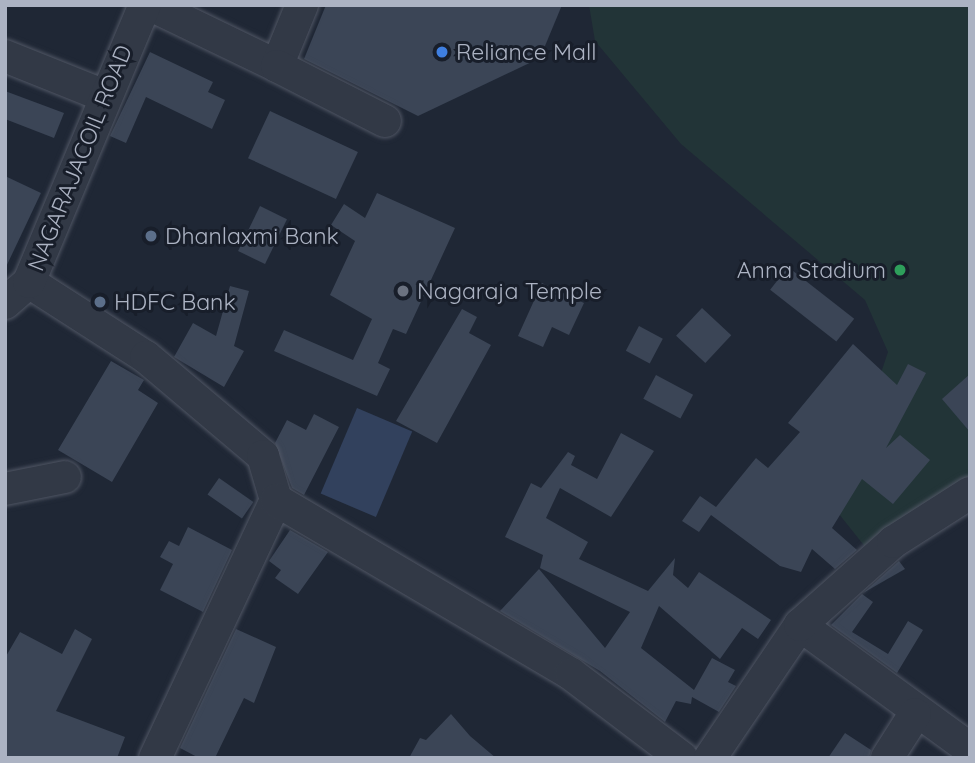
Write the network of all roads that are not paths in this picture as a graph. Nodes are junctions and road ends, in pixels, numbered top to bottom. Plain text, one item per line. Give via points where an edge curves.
1 (145, 5) edge
2 (151, 5) edge
3 (302, 5) edge
4 (5, 56) edge
5 (277, 66) junction
6 (105, 96) junction
7 (386, 121) dead end
8 (29, 282) junction
9 (5, 303) edge
10 (65, 477) dead end
11 (5, 489) edge
12 (970, 493) edge
13 (276, 500) junction
14 (800, 625) junction
15 (915, 714) junction
16 (970, 749) edge
17 (155, 758) edge
18 (682, 758) edge
19 (709, 758) edge
20 (887, 758) edge

1 - 6 street, NAGARAJACOIL ROAD
2 - 5 street
3 - 5 street
4 - 6 street
5 - 7 street
6 - 8 street, NAGARAJACOIL ROAD
8 - 9 street, NAGARAJACOIL ROAD
8 - 13 street via 146,357 263,456
10 - 11 street
12 - 14 street via 893,542
13 - 17 street
13 - 18 street via 571,674
14 - 15 street
14 - 19 street
15 - 16 street
15 - 20 street

